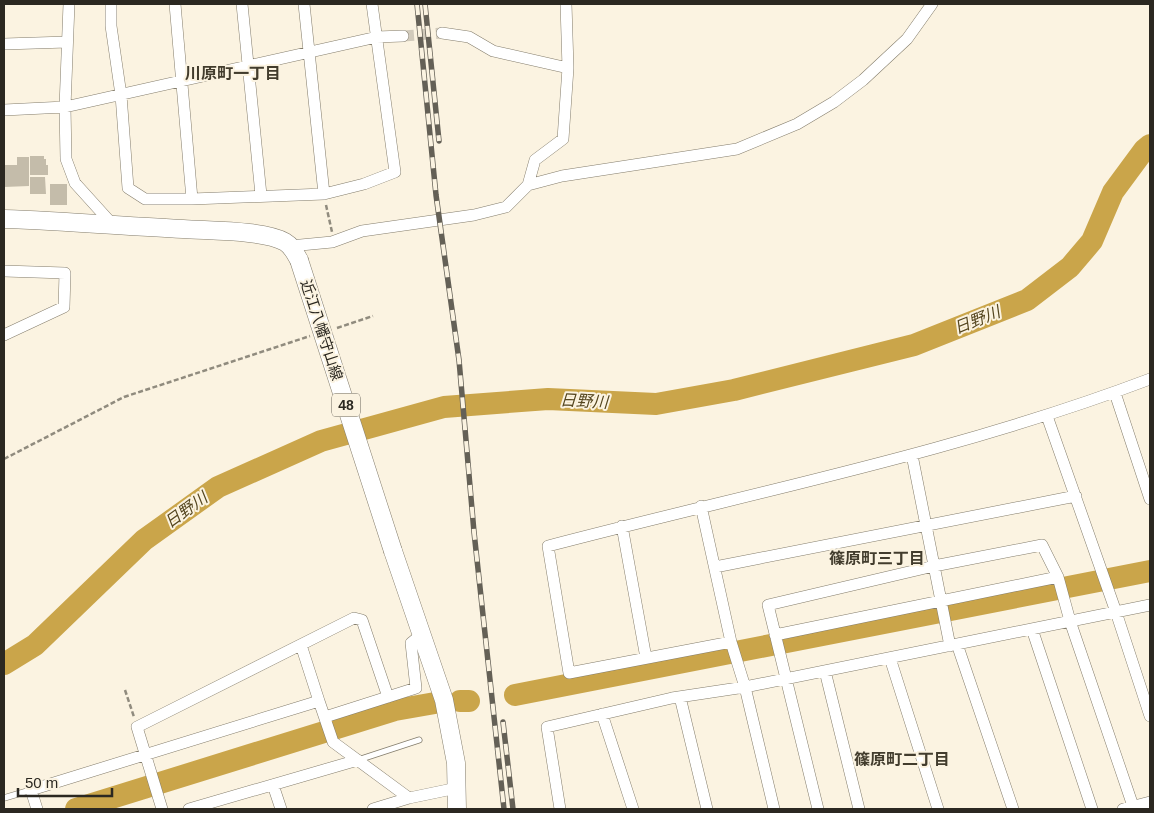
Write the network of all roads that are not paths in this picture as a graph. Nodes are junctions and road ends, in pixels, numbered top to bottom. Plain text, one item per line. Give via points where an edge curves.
1 (69, 4) edge
2 (111, 4) edge
3 (175, 4) edge
4 (242, 4) edge
5 (304, 4) edge
6 (372, 4) edge
7 (566, 4) edge
8 (932, 4) edge
9 (442, 33) tunnel mouth
10 (403, 36) tunnel mouth
11 (377, 37) junction
12 (67, 42) junction
13 (4, 44) edge
14 (309, 52) junction
15 (248, 65) junction
16 (568, 68) junction
17 (182, 80) junction
18 (121, 95) junction
19 (65, 107) junction
20 (4, 110) edge
21 (528, 185) junction
22 (261, 196) junction
23 (325, 198) junction
24 (192, 199) junction
25 (4, 219) edge
26 (113, 225) junction
27 (295, 253) junction
28 (4, 271) edge
29 (4, 335) edge
30 (1150, 380) edge
31 (1115, 392) junction
32 (1047, 416) junction
33 (912, 455) junction
34 (1076, 496) junction
35 (1150, 499) edge
36 (700, 506) junction
37 (622, 526) junction
38 (926, 526) junction
39 (934, 566) junction
40 (714, 567) junction
41 (1060, 585) junction
42 (1150, 605) edge
43 (942, 609) junction
44 (1116, 612) junction
45 (1070, 621) junction
46 (1032, 629) junction
47 (421, 635) junction
48 (777, 641) junction
49 (301, 645) junction
50 (954, 645) junction
51 (733, 649) junction
52 (646, 658) junction
53 (890, 658) junction
54 (825, 671) junction
55 (787, 679) junction
56 (745, 687) junction
57 (680, 696) junction
58 (388, 697) junction
59 (319, 701) junction
60 (602, 714) junction
61 (1150, 716) edge
62 (326, 720) junction
63 (419, 740) dead end
64 (144, 754) junction
65 (358, 760) junction
66 (273, 784) junction
67 (458, 788) junction
68 (31, 790) junction
69 (4, 798) edge
70 (409, 798) junction
71 (1150, 802) edge
72 (1130, 808) edge
73 (37, 809) edge
74 (162, 809) edge
75 (189, 809) edge
76 (281, 809) edge
77 (374, 809) edge
78 (457, 809) edge
79 (560, 809) edge
80 (633, 809) edge
81 (707, 809) edge
82 (774, 809) edge
83 (818, 809) edge
84 (859, 809) edge
85 (938, 809) edge
86 (1013, 809) edge
87 (1092, 809) edge

1 - 12 street
2 - 18 street
3 - 17 street
4 - 15 street
5 - 14 street
6 - 11 street
7 - 16 street
8 - 21 street via 908,39 863,80 797,124 737,148 562,176
9 - 16 street via 469,37 493,51
10 - 11 street
11 - 14 street
11 - 23 street via 395,172
12 - 13 street
12 - 19 street
14 - 15 street
14 - 23 street
15 - 17 street
15 - 22 street
16 - 21 street via 564,139 535,160
17 - 18 street
17 - 24 street
18 - 19 street
18 - 24 street via 128,188 145,199
19 - 20 street
19 - 26 street via 66,159 75,183
21 - 27 street via 506,207 474,215 362,231
22 - 23 street
22 - 24 street
25 - 26 main road
26 - 27 main road via 256,234 284,241
27 - 47 main road, 近江八幡守山線 / 48, bridge
28 - 29 street via 65,273 64,308
30 - 31 street
31 - 32 street
31 - 35 street
32 - 33 street
32 - 34 street
33 - 36 street
33 - 38 street
34 - 38 street
34 - 44 street
36 - 37 street
36 - 40 street
37 - 52 street
37 - 52 street via 548,546 569,673
38 - 39 street
38 - 40 street
39 - 41 street via 1042,545
39 - 43 street
39 - 48 street via 768,605
40 - 51 street
41 - 43 street
41 - 45 street
42 - 44 street
43 - 48 street
43 - 50 street
44 - 45 street
44 - 61 street
45 - 46 street
45 - 72 street
46 - 50 street
46 - 87 street
47 - 58 street via 411,643 416,688
47 - 67 main road, 近江八幡守山線 / 48 via 444,700
48 - 55 street
49 - 58 street via 354,618 362,620
49 - 59 street
49 - 64 street via 137,727
50 - 53 street
50 - 86 street
51 - 52 street
51 - 56 street
53 - 54 street
53 - 85 street
54 - 55 street
54 - 84 street
55 - 56 street
55 - 83 street
56 - 57 street
56 - 82 street
57 - 60 street
57 - 81 street
58 - 62 street
59 - 62 street
59 - 64 street
60 - 79 street via 547,727
60 - 80 street
62 - 65 street via 333,742
63 - 65 lane
64 - 68 street
64 - 74 street
65 - 66 street
65 - 70 street
66 - 75 street
66 - 76 street
67 - 70 street
67 - 78 main road, 近江八幡守山線 / 48
68 - 69 lane
68 - 73 street
70 - 77 street
71 - 72 street

